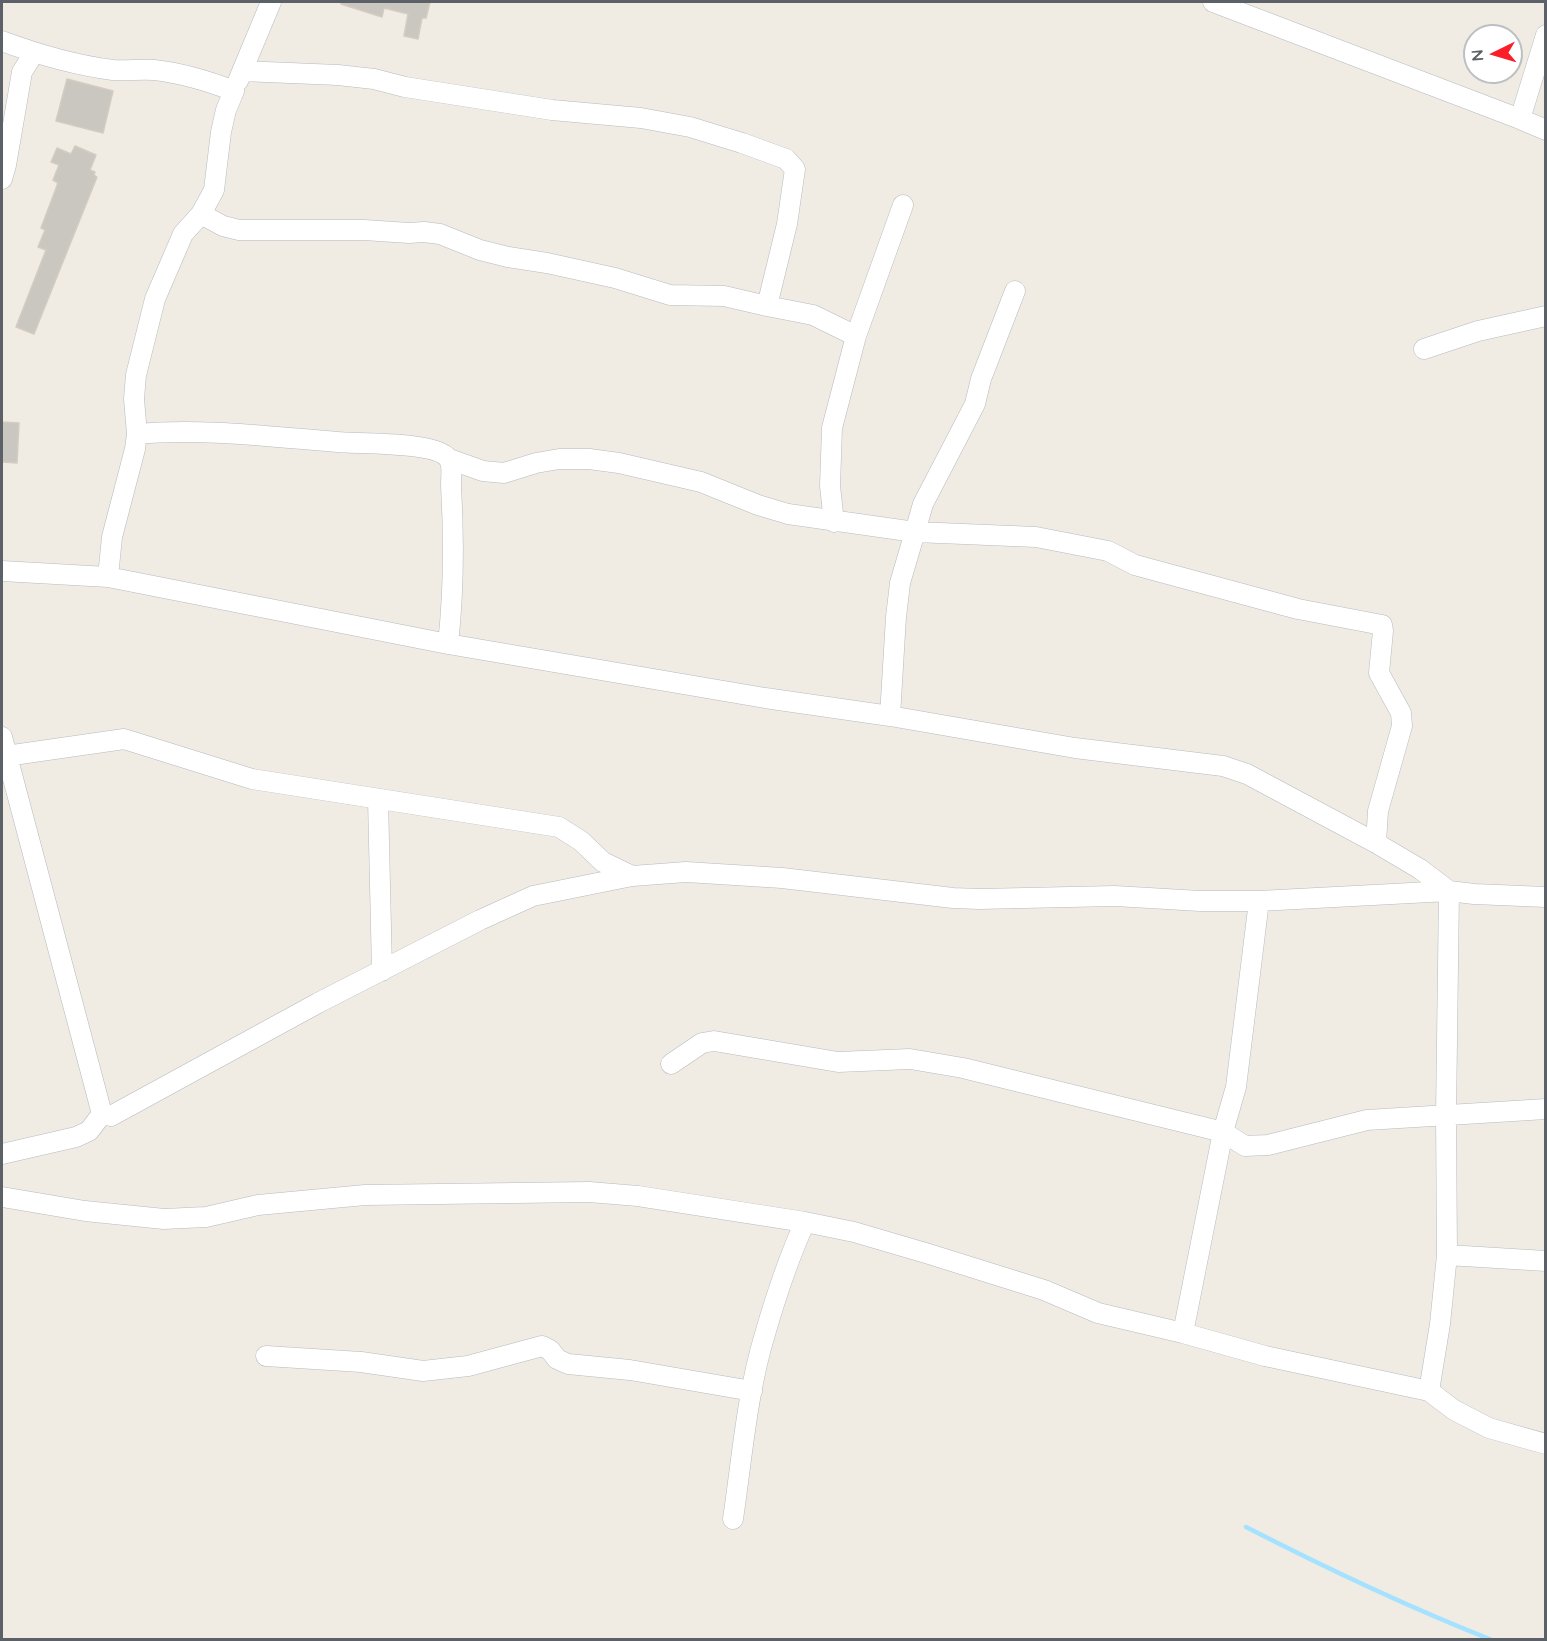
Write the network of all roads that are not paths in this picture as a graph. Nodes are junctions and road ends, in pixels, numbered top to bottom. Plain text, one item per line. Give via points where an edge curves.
1 (271, 2) edge
2 (1213, 2) edge
3 (1545, 35) edge
4 (2, 41) edge
5 (34, 53) junction
6 (242, 71) junction
7 (234, 92) junction
8 (1520, 119) junction
9 (1545, 130) edge
10 (2, 179) edge
11 (903, 205) dead end
12 (201, 214) junction
13 (1015, 291) dead end
14 (767, 306) junction
15 (1545, 316) edge
16 (856, 336) junction
17 (1424, 349) dead end
18 (137, 434) junction
19 (449, 459) junction
20 (834, 522) junction
21 (915, 532) junction
22 (2, 571) edge
23 (108, 578) junction
24 (448, 644) junction
25 (890, 716) junction
26 (4, 747) edge
27 (378, 799) junction
28 (1376, 843) junction
29 (632, 876) junction
30 (1449, 891) junction
31 (1545, 897) edge
32 (1258, 901) junction
33 (382, 971) junction
34 (671, 1064) dead end
35 (1545, 1108) edge
36 (102, 1114) junction
37 (1446, 1114) junction
38 (1222, 1132) junction
39 (2, 1154) edge
40 (2, 1197) edge
41 (804, 1222) junction
42 (1447, 1255) junction
43 (1545, 1261) edge
44 (1183, 1333) junction
45 (266, 1356) dead end
46 (752, 1391) junction
47 (1429, 1391) junction
48 (1545, 1444) edge
49 (733, 1519) dead end

1 - 6 street
2 - 8 street
3 - 8 street
4 - 5 street
5 - 7 street via 110,69 185,75
5 - 10 street via 22,72
6 - 7 street
6 - 14 street via 338,75 552,110 640,118 690,127 786,159 795,169 792,194
7 - 12 street via 221,132 213,189
8 - 9 street
11 - 16 street
12 - 14 street via 239,230 440,234 508,258 615,278 670,295 724,296
12 - 18 street via 183,234 155,299 136,375
13 - 21 street via 975,404 923,504
14 - 16 street via 813,315
15 - 17 street
16 - 20 street via 832,428 830,486
18 - 19 street via 190,432 398,445 435,451
18 - 23 street via 112,537
19 - 20 street via 483,471 504,473 559,459 619,463 701,482 788,514
19 - 24 street via 453,575
20 - 21 street
21 - 25 street via 900,583
21 - 28 street via 1036,537 1108,551 1135,564 1298,609 1382,625 1379,673 1401,713 1402,726 1378,812
22 - 23 street
23 - 24 street
24 - 25 street
25 - 28 street via 1075,748 1223,766 1247,774
26 - 27 street via 124,739 252,779
26 - 36 street
27 - 29 street via 560,827 603,862
27 - 33 street
28 - 30 street
29 - 32 street via 686,872 782,878 953,898 1114,896
29 - 33 street via 533,896
30 - 31 street
30 - 32 street
30 - 37 street
32 - 38 street via 1236,1087
33 - 36 street via 111,1116
34 - 38 street via 702,1043 714,1041 838,1062 910,1059 963,1068
35 - 37 street
36 - 39 street via 89,1131 76,1137
37 - 38 street via 1367,1120 1268,1145 1245,1146
37 - 42 street
38 - 44 street
40 - 41 street via 164,1219 365,1195 589,1192
41 - 44 street via 854,1232 1044,1290 1098,1312
41 - 46 street via 764,1335
42 - 43 street
42 - 47 street
44 - 47 street via 1265,1356
45 - 46 street via 361,1362 423,1371 468,1366 542,1346 568,1364 630,1370
46 - 49 street
47 - 48 street via 1454,1410 1489,1428

